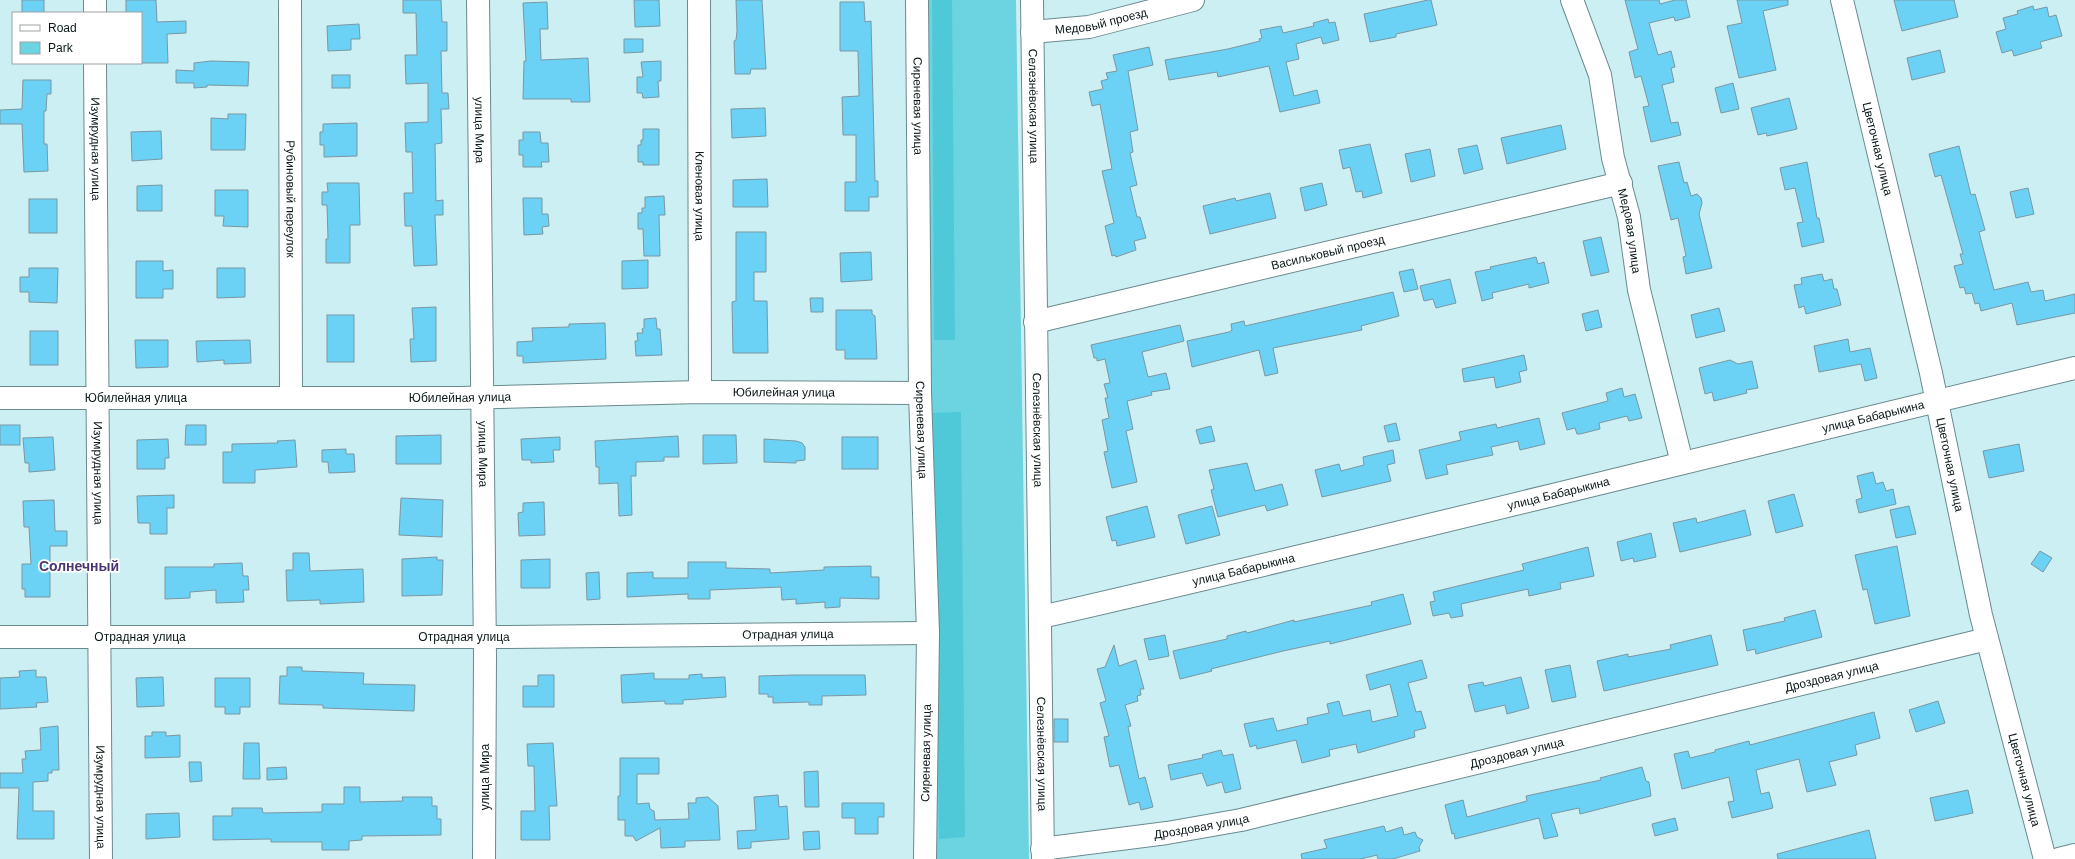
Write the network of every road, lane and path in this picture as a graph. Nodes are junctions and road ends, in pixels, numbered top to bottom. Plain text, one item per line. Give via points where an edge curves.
1 (95, 0) edge
2 (290, 0) edge
3 (478, 0) edge
4 (699, 0) edge
5 (917, 0) edge
6 (1032, 0) edge
7 (1193, 0) edge
8 (1572, 0) edge
9 (1842, 0) edge
10 (95, 12) edge
11 (1032, 32) junction
12 (95, 64) edge
13 (1621, 183) junction
14 (1035, 322) junction
15 (2075, 368) edge
16 (700, 392) junction
17 (920, 393) junction
18 (0, 398) edge
19 (98, 398) junction
20 (291, 398) junction
21 (481, 398) junction
22 (1936, 400) junction
23 (1682, 463) junction
24 (1041, 617) junction
25 (928, 633) junction
26 (100, 636) junction
27 (485, 636) junction
28 (0, 637) edge
29 (1987, 639) junction
30 (1042, 854) edge
31 (2075, 855) edge
32 (101, 859) edge
33 (484, 859) edge
34 (925, 859) edge
35 (2045, 859) edge
36 (2059, 859) edge

1 - 10 street
2 - 20 street, Рубиновый переулок
3 - 21 street, улица Мира
4 - 16 street, Кленовая улица
5 - 17 street, Сиреневая улица
6 - 11 street, Селезнёвская улица
7 - 11 street, Медовый проезд via 1089,27
8 - 13 street, Медовая улица via 1600,75 1613,158
9 - 22 street, Цветочная улица
11 - 14 street, Селезнёвская улица
12 - 19 street, Изумрудная улица
13 - 14 street, Васильковый проезд
13 - 23 street, Медовая улица via 1629,217 1639,290
14 - 24 street, Селезнёвская улица
15 - 22 street, улица Бабарыкина
16 - 17 street, Юбилейная улица
16 - 21 street, Юбилейная улица
17 - 25 street, Сиреневая улица
18 - 19 street, Юбилейная улица
19 - 20 street, Юбилейная улица
19 - 26 street, Изумрудная улица
20 - 21 street, Юбилейная улица
21 - 27 street, улица Мира
22 - 23 street, улица Бабарыкина
22 - 29 street, Цветочная улица
23 - 24 street, улица Бабарыкина
24 - 30 street, Селезнёвская улица
25 - 27 street, Отрадная улица
25 - 34 street, Сиреневая улица
26 - 27 street, Отрадная улица
26 - 28 street, Отрадная улица
26 - 32 street, Изумрудная улица
27 - 33 street, улица Мира
29 - 30 street, Дроздовая улица via 1241,820
29 - 35 street, Цветочная улица
31 - 36 street

